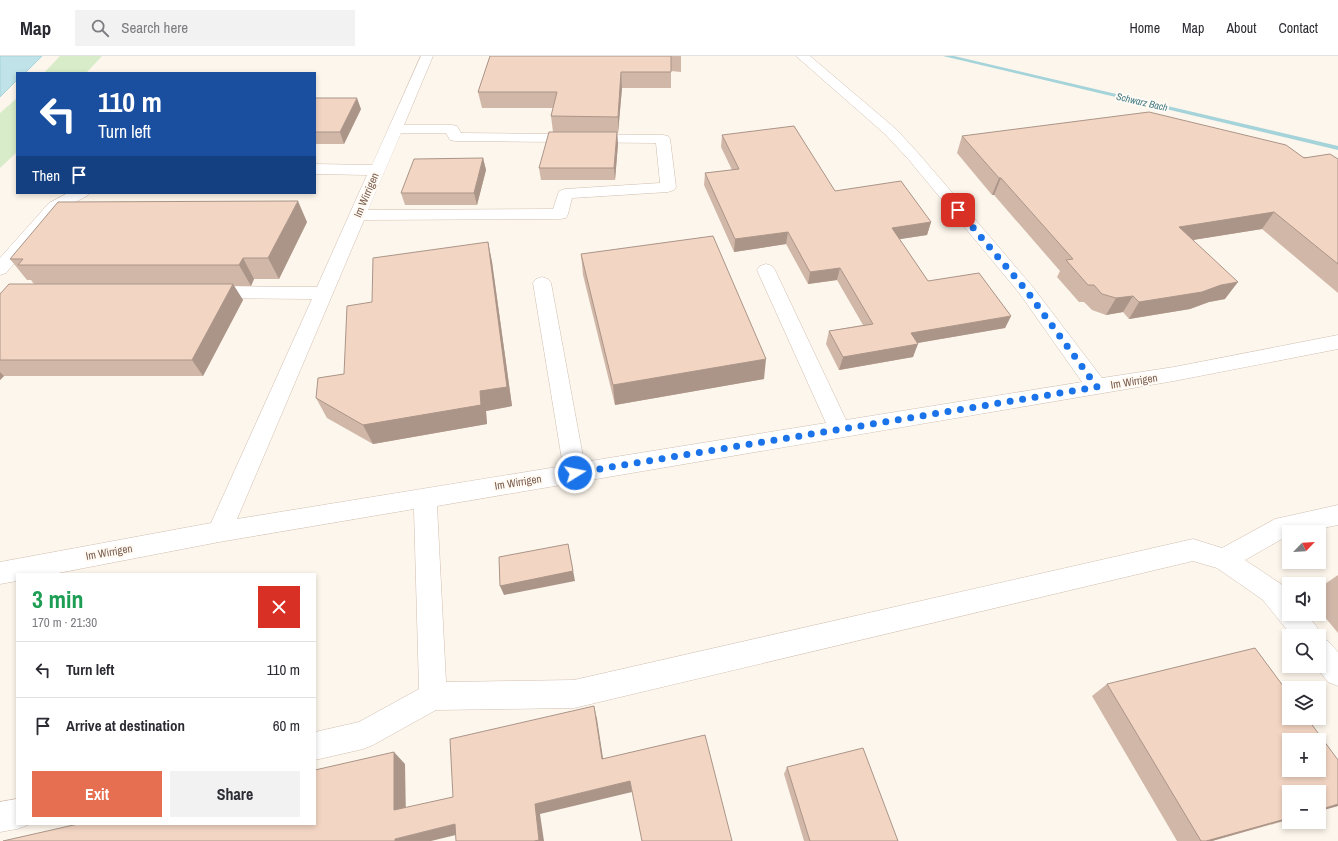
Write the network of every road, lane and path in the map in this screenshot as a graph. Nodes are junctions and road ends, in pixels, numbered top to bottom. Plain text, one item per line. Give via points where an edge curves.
1 (427, 56) edge
2 (802, 56) edge
3 (395, 129) junction
4 (316, 169) edge
5 (377, 170) junction
6 (79, 194) edge
7 (357, 215) junction
8 (0, 269) edge
9 (766, 270) dead end
10 (542, 283) dead end
11 (192, 292) edge
12 (323, 293) junction
13 (1338, 342) edge
14 (1097, 387) junction
15 (839, 429) junction
16 (575, 473) junction
17 (425, 498) junction
18 (1338, 515) edge
19 (219, 532) junction
20 (1224, 559) junction
21 (0, 572) edge
22 (1282, 604) edge
23 (1296, 621) edge
24 (1302, 629) edge
25 (1326, 658) edge
26 (1338, 673) edge
27 (433, 696) junction
28 (316, 746) edge
29 (16, 814) edge
30 (0, 818) edge

1 - 3 street, Im Wirrigen
2 - 14 street via 891,132 914,157 1026,290
3 - 5 street, Im Wirrigen
3 - 7 street via 452,129 455,137 664,139 668,187 565,194 560,214
4 - 5 street
5 - 7 street, Im Wirrigen
6 - 8 street via 55,206
7 - 12 street, Im Wirrigen
9 - 15 street
10 - 16 street
11 - 12 street
12 - 19 street, Im Wirrigen
13 - 14 street, Im Wirrigen
14 - 15 street, Im Wirrigen
15 - 16 street, Im Wirrigen
16 - 17 street, Im Wirrigen
17 - 19 street, Im Wirrigen
17 - 27 street
18 - 20 street via 1284,526
19 - 21 street, Im Wirrigen
20 - 22 street via 1272,592
20 - 27 street via 1193,550 574,694
23 - 24 street
25 - 26 street
27 - 28 street via 363,735
29 - 30 street

